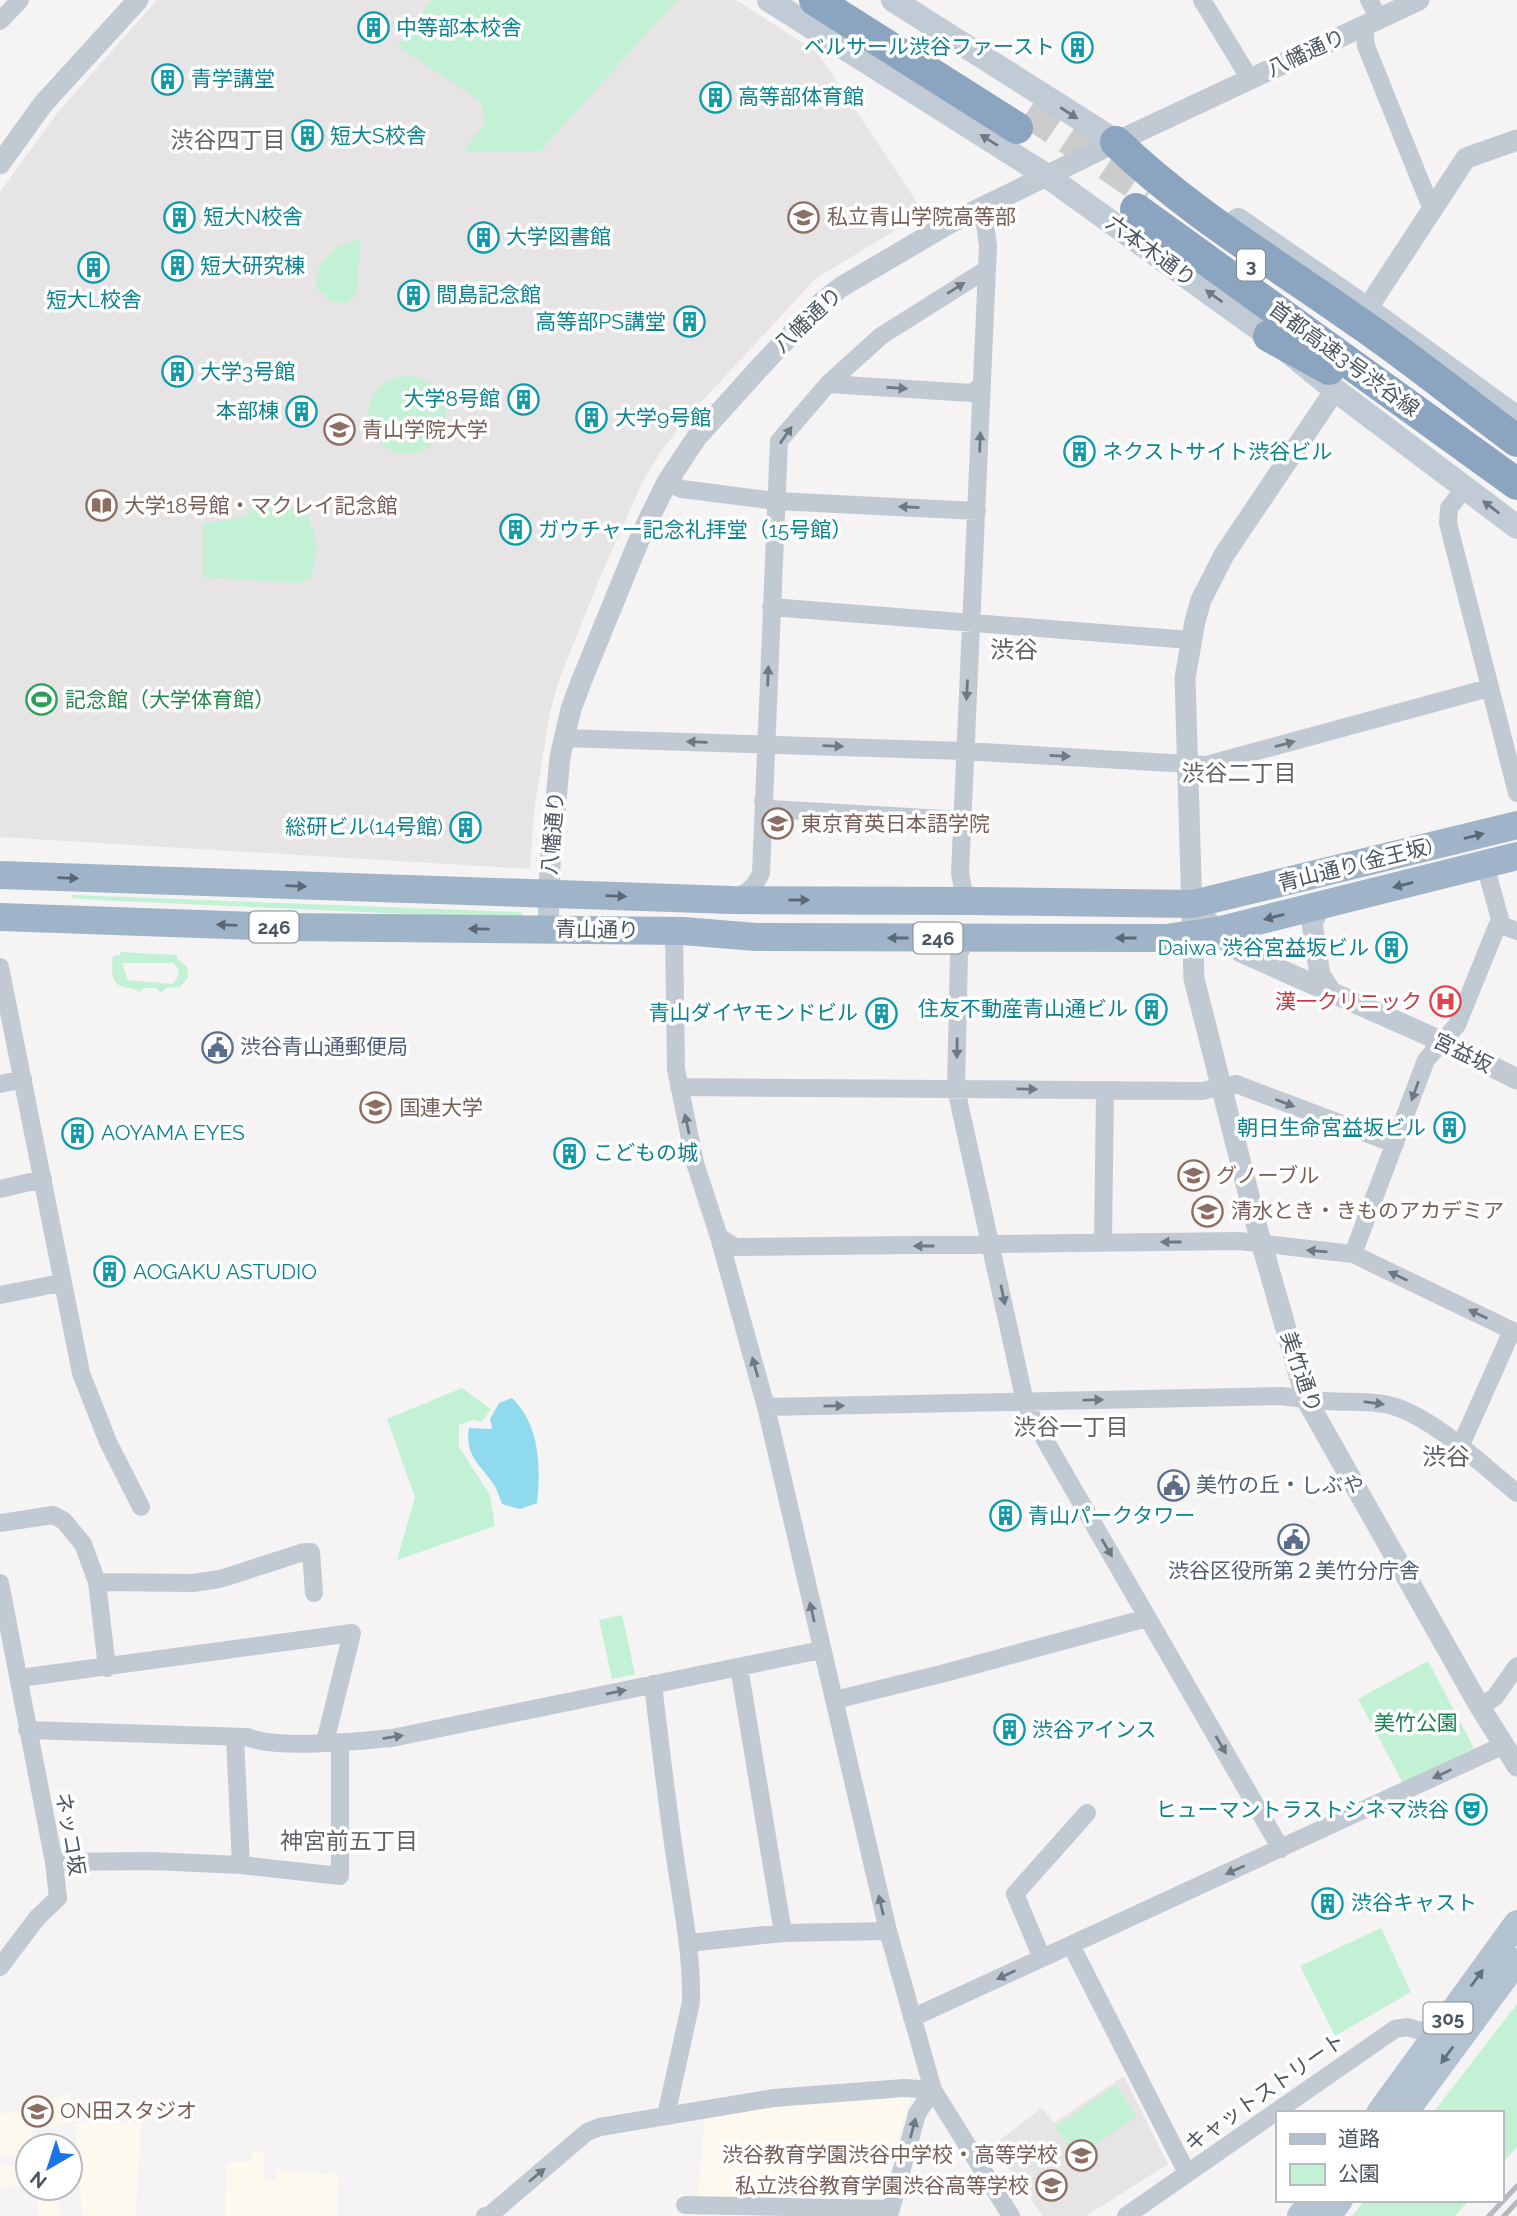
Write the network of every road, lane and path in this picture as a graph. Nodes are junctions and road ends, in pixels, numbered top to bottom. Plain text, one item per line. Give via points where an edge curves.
1 (20, 0) edge
2 (138, 0) edge
3 (769, 0) edge
4 (815, 0) edge
5 (852, 0) edge
6 (893, 0) edge
7 (1202, 0) edge
8 (1369, 0) edge
9 (1419, 0) edge
10 (0, 21) edge
11 (1371, 23) junction
12 (1250, 79) junction
13 (1517, 140) edge
14 (1116, 142) junction
15 (0, 164) edge
16 (1047, 176) junction
17 (1143, 201) tunnel mouth
18 (977, 209) junction
19 (1432, 210) junction
20 (987, 269) junction
21 (1269, 336) joint
22 (1346, 346) junction
23 (828, 384) junction
24 (982, 385) junction
25 (1517, 418) edge
26 (1517, 441) edge
27 (1517, 456) edge
28 (667, 482) junction
29 (1517, 484) edge
30 (1465, 488) junction
31 (776, 501) junction
32 (1517, 503) edge
33 (977, 510) junction
34 (1517, 527) edge
35 (771, 607) junction
36 (971, 622) junction
37 (1190, 640) junction
38 (1489, 688) junction
39 (563, 738) junction
40 (765, 744) junction
41 (964, 751) junction
42 (1186, 763) junction
43 (1517, 793) edge
44 (763, 801) junction
45 (962, 820) junction
46 (1517, 825) edge
47 (1517, 856) edge
48 (1485, 865) junction
49 (0, 875) edge
50 (548, 895) junction
51 (731, 900) junction
52 (972, 901) junction
53 (1332, 903) junction
54 (1193, 904) junction
55 (0, 917) edge
56 (1498, 924) junction
57 (548, 930) junction
58 (674, 932) junction
59 (1517, 932) edge
60 (1206, 934) junction
61 (974, 938) junction
62 (0, 967) edge
63 (1332, 993) junction
64 (1443, 1042) junction
65 (23, 1079) junction
66 (1517, 1079) edge
67 (0, 1084) edge
68 (679, 1087) junction
69 (1220, 1087) junction
70 (956, 1089) junction
71 (1105, 1090) junction
72 (1395, 1144) junction
73 (43, 1179) junction
74 (0, 1189) edge
75 (719, 1237) junction
76 (1103, 1242) junction
77 (1262, 1245) junction
78 (992, 1246) junction
79 (1353, 1254) junction
80 (61, 1283) junction
81 (0, 1295) edge
82 (1514, 1332) edge
83 (1306, 1399) junction
84 (1025, 1402) junction
85 (766, 1407) junction
86 (1460, 1447) junction
87 (1517, 1493) edge
88 (141, 1507) dead end
89 (0, 1523) edge
90 (97, 1582) junction
91 (0, 1583) edge
92 (314, 1593) dead end
93 (1147, 1618) junction
94 (821, 1650) junction
95 (1517, 1666) edge
96 (739, 1667) junction
97 (107, 1668) junction
98 (20, 1678) junction
99 (653, 1684) junction
100 (835, 1700) junction
101 (1480, 1707) junction
102 (27, 1730) junction
103 (235, 1737) junction
104 (332, 1742) junction
105 (1504, 1745) junction
106 (1517, 1766) edge
107 (1087, 1813) dead end
108 (1281, 1849) junction
109 (54, 1862) junction
110 (241, 1866) junction
111 (1517, 1923) edge
112 (888, 1931) junction
113 (783, 1933) junction
114 (698, 1941) dead end
115 (1071, 1945) junction
116 (1042, 1958) junction
117 (1517, 1961) edge
118 (0, 1967) edge
119 (912, 2018) junction
120 (1436, 2035) junction
121 (933, 2090) junction
122 (1276, 2111) edge
123 (1277, 2111) edge
124 (1380, 2111) edge
125 (1406, 2111) edge
126 (666, 2116) junction
127 (1187, 2173) junction
128 (1311, 2202) edge
129 (685, 2205) dead end
130 (890, 2213) edge
131 (485, 2216) edge
132 (1010, 2216) edge
133 (1126, 2216) edge
134 (1300, 2216) edge

1 - 10 street
2 - 15 street via 37,111
16 -> 3 main road, 六本木通り
4 - 5 highway via 1023,119
6 -> 14 main road
7 - 12 street
8 - 11 street
9 - 11 street, 八幡通り
11 - 12 street, 八幡通り
11 - 19 street via 1366,46
12 - 14 street, 八幡通り
13 - 19 street, 美竹通り via 1466,158
14 - 16 street, 八幡通り
14 - 22 highway via 1219,225
16 - 18 street, 八幡通り
21 -> 16 main road, 六本木通り
17 - 22 highway, 首都高速3号渋谷線 / 3
18 - 20 street via 988,235
18 - 28 street, 八幡通り via 823,301 697,437
19 - 22 street, 美竹通り
23 -> 20 street via 881,336
20 - 24 street
21 - 22 highway
22 - 25 main road
22 - 26 highway
22 - 27 highway, 首都高速3号渋谷線 / 3
22 - 29 highway, 首都高速3号渋谷線 / 3
22 - 30 main road
22 - 32 highway
22 - 37 street, 美竹通り via 1200,600
23 -> 24 street via 972,393
31 -> 23 street via 779,441
33 -> 24 street
28 - 31 street via 682,489
28 - 39 street, 八幡通り via 586,670
34 -> 30 main road
30 - 38 street via 1449,508 1448,523
33 -> 31 street
31 - 35 street
33 - 36 street
35 - 36 street
40 -> 35 street
36 - 37 street
36 -> 41 street
37 - 42 street, 美竹通り via 1185,678
42 -> 38 street via 1206,765
38 - 43 street
40 -> 39 street
39 - 50 street, 八幡通り
40 -> 41 street
40 - 44 street
41 -> 42 street
41 - 45 street
42 - 54 street, 美竹通り
44 - 45 street via 771,809
44 - 51 street via 761,873 749,891
45 - 52 street via 960,873 963,889
54 -> 46 highway, 青山通り(金王坂) / 246
47 - 48 highway, 青山通り(金王坂) / 246
48 -> 53 highway, 青山通り(金王坂) / 246
48 - 56 street
49 -> 50 highway, 青山通り / 246
50 -> 51 highway, 青山通り / 246
50 - 57 street, 八幡通り
51 -> 52 highway, 青山通り / 246
52 - 54 highway, 青山通り / 246
53 -> 60 highway, 青山通り(金王坂) / 246
53 - 63 street via 1318,911 1312,923 1320,975
54 - 60 street, 美竹通り
57 -> 55 highway, 青山通り / 246
56 - 59 street
56 - 64 street via 1457,1025
57 - 58 highway, 青山通り / 246
61 -> 58 highway, 青山通り / 246
58 - 68 street
60 -> 61 highway, 青山通り / 246
60 - 63 street, 宮益坂
60 - 69 street, 美竹通り via 1194,979
61 -> 70 street via 964,943 959,954
62 - 65 street
63 - 64 street, 宮益坂
64 - 66 street, 宮益坂
64 -> 72 street via 1426,1060
65 - 67 street
65 - 73 street
68 - 70 street
75 -> 68 street via 695,1163
69 - 71 street via 1202,1091
69 -> 72 street via 1236,1084
69 - 77 street, 美竹通り
70 -> 71 street
70 - 78 street
71 - 76 street
72 - 79 street
73 - 74 street
73 - 80 street
78 -> 75 street via 735,1247
85 -> 75 street
77 -> 76 street via 1239,1241
76 - 78 street
79 -> 77 street
77 - 83 street, 美竹通り
78 -> 84 street
82 -> 79 street
80 - 81 street
80 - 88 street via 81,1373 108,1442
82 - 86 street
84 -> 83 street
83 -> 86 street via 1392,1406
83 - 101 street, 美竹通り
85 -> 84 street
84 -> 93 street
94 -> 85 street
86 - 87 street
89 - 90 street via 52,1515 64,1521 83,1544
90 - 92 street via 193,1583 311,1552
90 - 97 street
91 - 98 street, ネッコ坂
93 - 100 street
93 -> 108 street
94 - 96 street
94 - 100 street
95 - 101 street via 1496,1697
96 - 99 street
96 - 113 street
97 - 98 street
97 - 104 street via 352,1633
98 - 102 street, ネッコ坂
104 -> 99 street via 392,1738
99 - 126 street via 691,1991
112 -> 100 street
101 - 105 street, 美竹通り
102 - 103 street
102 - 109 street, ネッコ坂
103 - 104 street via 259,1743
103 - 110 street
104 - 110 street via 340,1876
105 - 106 street, 美竹通り
105 -> 108 street
107 - 116 street via 1015,1894
108 -> 115 street
109 - 110 street
109 - 118 street, ネッコ坂 via 58,1898
120 -> 111 main road, 305
112 - 113 street
112 - 119 street
113 - 114 street
115 - 116 street
115 - 127 street
116 -> 119 street
117 -> 125 main road, 305
119 - 121 street
120 - 123 street, キャットストリート via 1407,2027 1395,2029
120 - 124 main road, 305
121 - 126 street via 775,2098
130 -> 121 street via 917,2114
121 - 132 street
122 - 127 street, キャットストリート
131 -> 126 street via 587,2132
127 - 133 street, キャットストリート
128 - 134 main road
129 - 130 street

